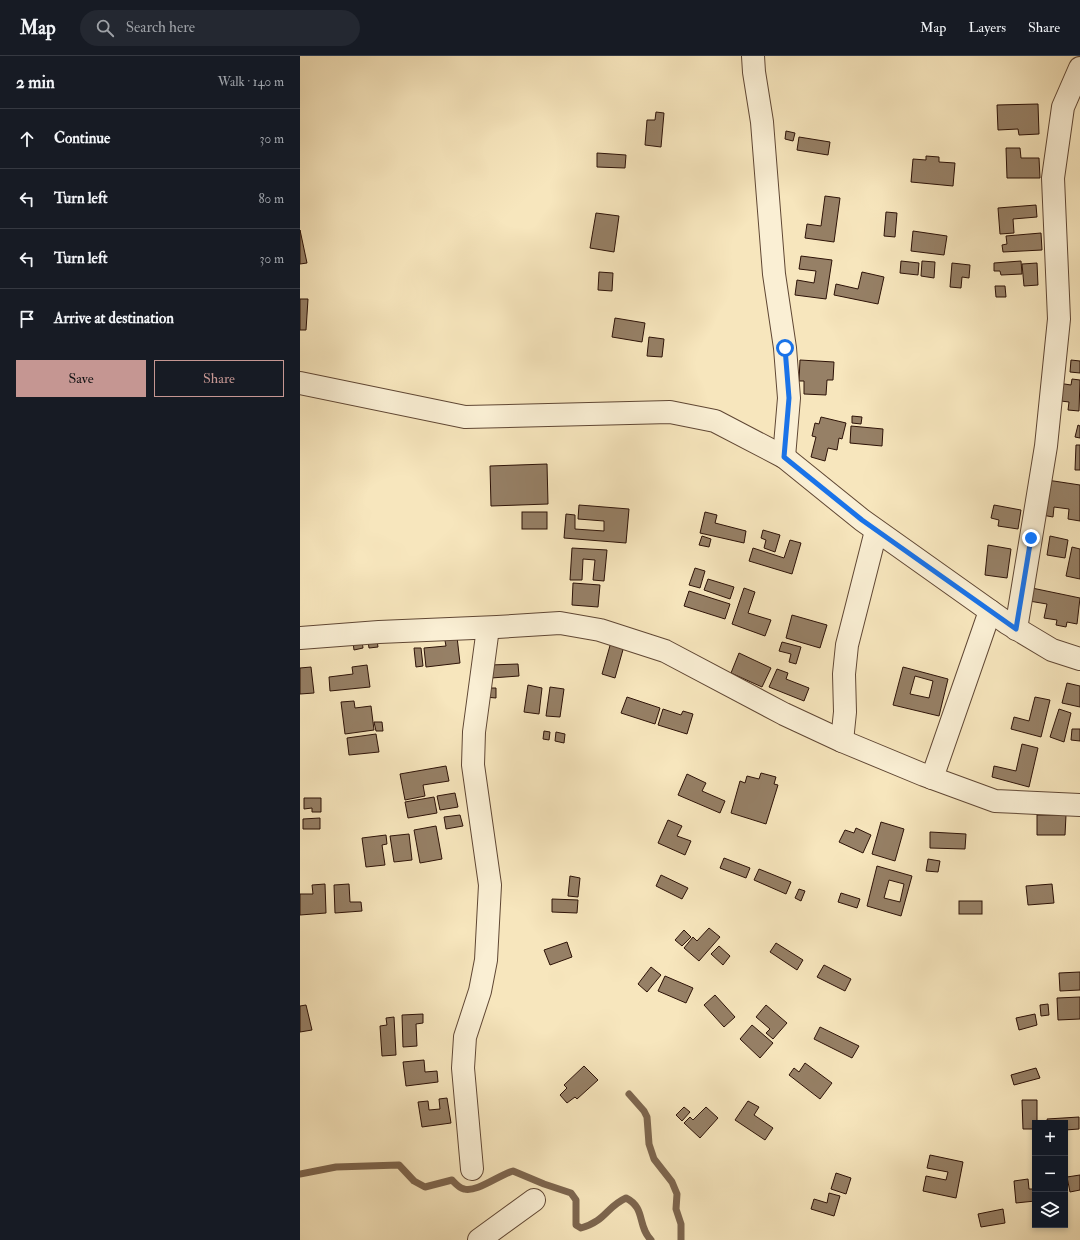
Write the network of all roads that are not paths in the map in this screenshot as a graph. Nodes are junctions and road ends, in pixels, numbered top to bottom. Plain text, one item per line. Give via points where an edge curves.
1 (753, 56) edge
2 (1080, 68) edge
3 (300, 383) edge
4 (784, 457) junction
5 (876, 531) junction
6 (990, 611) junction
7 (488, 628) junction
8 (1016, 629) junction
9 (300, 638) edge
10 (1080, 659) edge
11 (842, 741) junction
12 (932, 778) junction
13 (1080, 805) edge
14 (472, 1169) dead end
15 (534, 1200) dead end
16 (479, 1240) edge

1 - 4 street via 762,122 774,274 785,348 789,398
2 - 8 street via 1063,107 1053,178 1059,319 1046,446
3 - 4 street via 465,417 670,412 715,421
4 - 5 street
5 - 6 street
5 - 11 street via 846,645
6 - 8 street
6 - 12 street
7 - 9 street
7 - 11 street via 560,623 600,630 665,651 784,714
7 - 14 street via 474,732 473,766 490,885 486,960 480,991 465,1037 463,1068
8 - 10 street via 1052,650
11 - 12 street
12 - 13 street via 996,801
15 - 16 street

